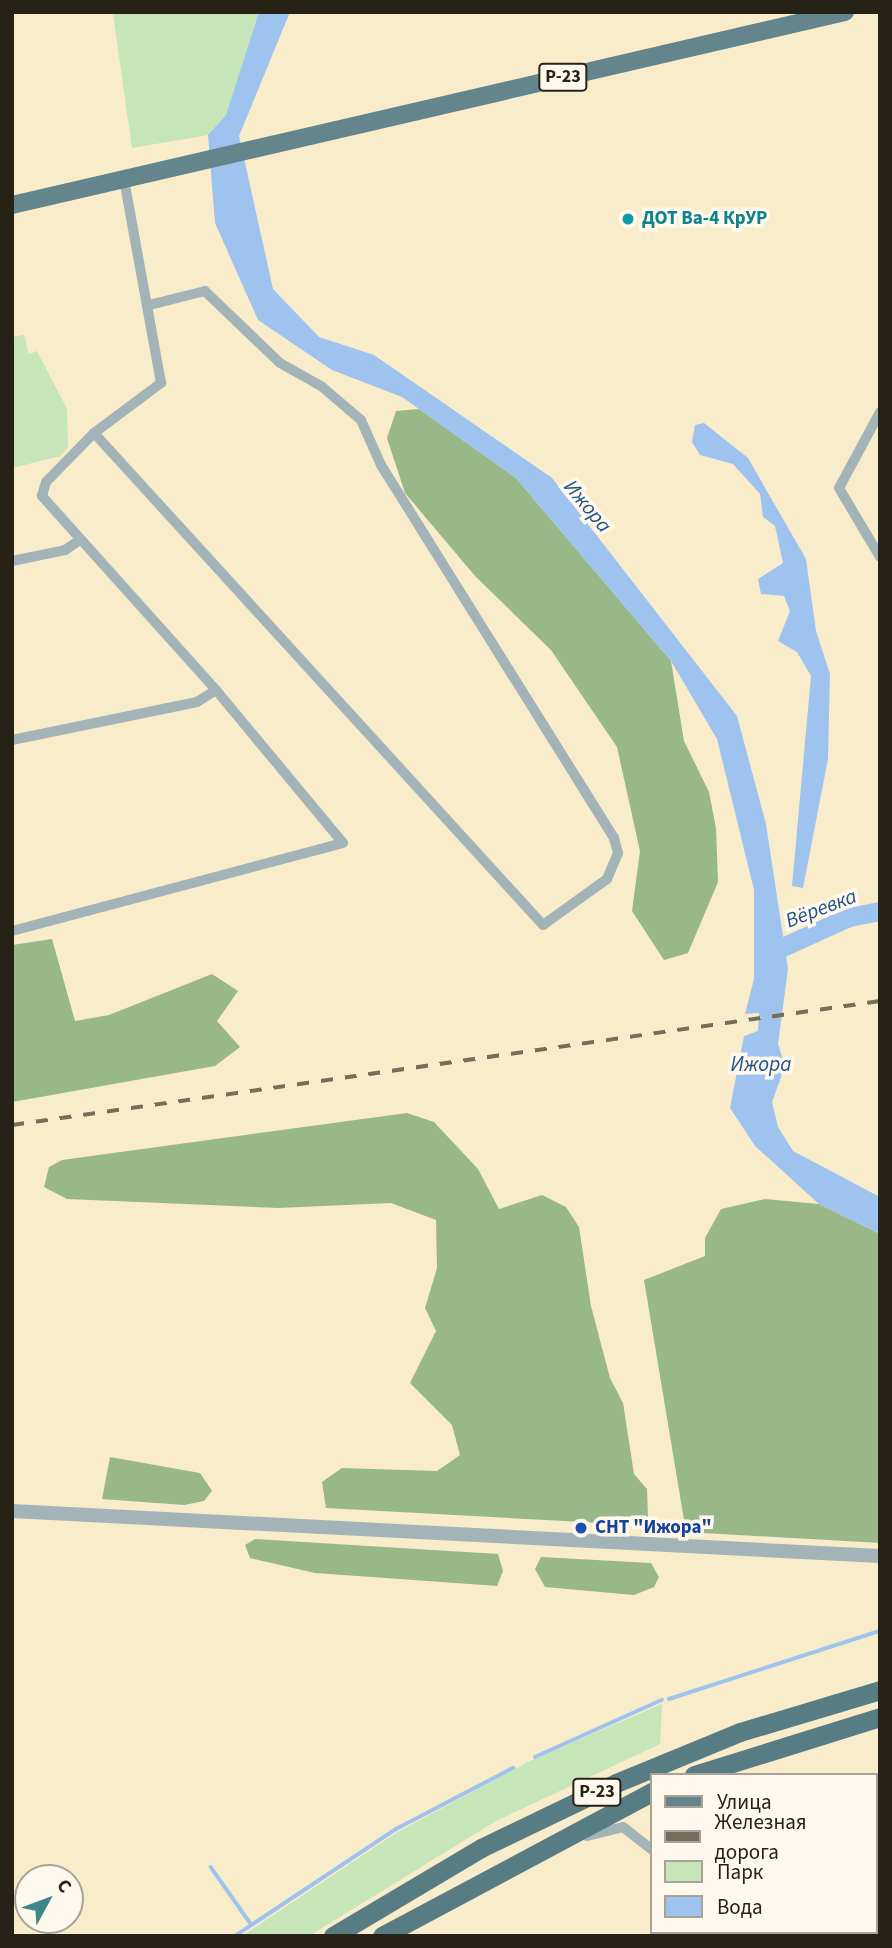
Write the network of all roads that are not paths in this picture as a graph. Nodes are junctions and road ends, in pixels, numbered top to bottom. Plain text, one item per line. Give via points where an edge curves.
1 (845, 12) edge
2 (826, 14) edge
3 (124, 179) junction
4 (12, 205) edge
5 (149, 305) junction
6 (880, 412) edge
7 (94, 433) junction
8 (77, 542) junction
9 (880, 557) edge
10 (12, 561) edge
11 (216, 690) junction
12 (12, 740) edge
13 (12, 931) edge
14 (12, 1511) edge
15 (880, 1556) edge
16 (880, 1690) edge
17 (880, 1717) edge
18 (750, 1756) junction
19 (701, 1773) edge
20 (729, 1773) edge
21 (650, 1793) edge
22 (544, 1845) junction
23 (650, 1848) edge
24 (333, 1936) edge
25 (382, 1936) edge

1 - 2 main road, Р-23
2 - 3 main road, Р-23
3 - 4 main road, Р-23
3 - 5 street
5 - 7 street via 162,383
5 - 7 street via 205,291 280,363 361,420 381,465 614,838 618,853 607,879 542,925
6 - 9 street via 839,488
7 - 8 street via 46,482 42,496
8 - 10 street
8 - 11 street
11 - 12 street via 197,702
11 - 13 street via 343,843
14 - 15 street
16 - 24 highway, Р-23 via 740,1732 617,1783 481,1848
17 - 18 highway
18 - 19 highway
18 - 20 street
21 - 22 highway, Р-23
22 - 23 street via 623,1827
22 - 25 highway, Р-23

